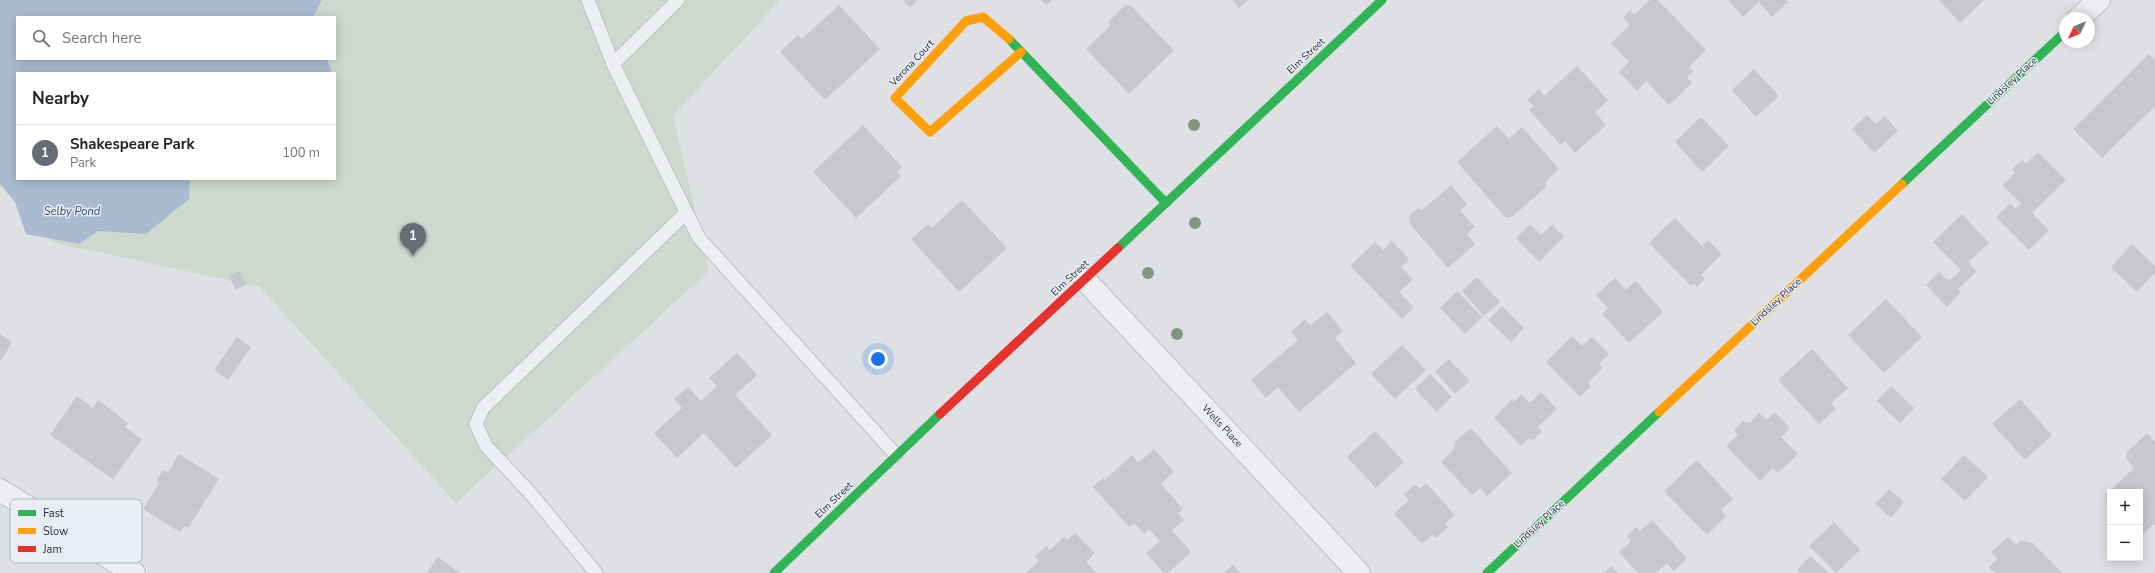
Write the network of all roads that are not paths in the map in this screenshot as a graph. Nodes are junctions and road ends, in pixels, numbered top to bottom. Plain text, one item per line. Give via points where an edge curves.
1 (588, 0) edge
2 (678, 0) edge
3 (1382, 0) edge
4 (2099, 0) edge
5 (2086, 12) edge
6 (2059, 38) edge
7 (1021, 52) junction
8 (613, 64) junction
9 (1166, 203) junction
10 (686, 213) junction
11 (1085, 280) junction
12 (896, 455) junction
13 (0, 490) edge
14 (15, 499) edge
15 (118, 563) edge
16 (134, 573) edge
17 (596, 573) edge
18 (774, 573) edge
19 (1360, 573) edge
20 (1487, 573) edge

1 - 8 lane
2 - 8 lane
3 - 9 street, Elm Street
4 - 5 street
6 - 20 street, Lindsley Place
7 - 7 street, Verona Court via 983,17 966,21 895,98 930,132
7 - 9 street, Verona Court
8 - 10 lane
9 - 11 street, Elm Street
10 - 12 lane via 699,238
10 - 17 lane via 483,408 476,424 486,446 532,495
11 - 12 street, Elm Street
11 - 19 street, Wells Place
12 - 18 street, Elm Street
13 - 14 street
15 - 16 street

